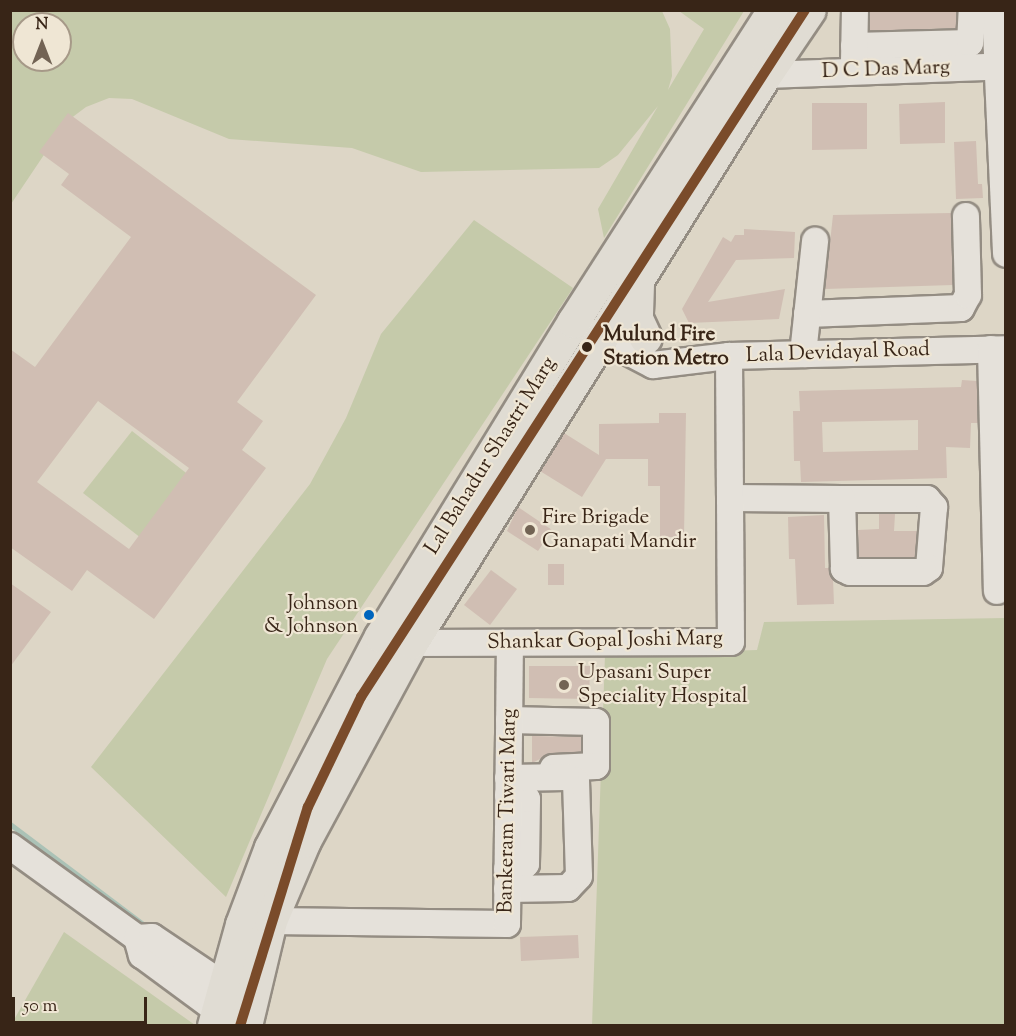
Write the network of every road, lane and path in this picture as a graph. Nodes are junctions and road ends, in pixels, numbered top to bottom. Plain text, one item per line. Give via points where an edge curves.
1 (774, 10) edge
2 (810, 10) edge
3 (855, 10) edge
4 (972, 10) edge
5 (995, 10) edge
6 (854, 46) junction
7 (1002, 66) edge
8 (854, 71) junction
9 (766, 75) junction
10 (966, 216) dead end
11 (815, 241) dead end
12 (1005, 254) edge
13 (638, 284) junction
14 (807, 314) junction
15 (579, 315) junction
16 (609, 332) junction
17 (646, 338) junction
18 (998, 349) edge
19 (803, 354) junction
20 (729, 356) junction
21 (683, 360) junction
22 (732, 498) junction
23 (842, 499) dead end
24 (998, 591) dead end
25 (381, 637) junction
26 (412, 643) junction
27 (510, 643) junction
28 (512, 720) junction
29 (511, 781) junction
30 (10, 846) edge
31 (22, 864) edge
32 (511, 879) junction
33 (271, 921) junction
34 (219, 1008) edge
35 (246, 1026) edge

1 - 15 main road, Lal Bahadur Shastri Marg
2 - 9 main road, Lal Bahadur Shastri Marg
3 - 6 street
4 - 6 street via 970,43
5 - 7 street
6 - 8 street
7 - 8 street, D C Das Marg
7 - 12 street
8 - 9 street, D C Das Marg
9 - 13 main road, Lal Bahadur Shastri Marg
10 - 14 street via 968,295 961,308
11 - 14 street
13 - 16 main road, Lal Bahadur Shastri Marg
13 - 17 main road via 637,319
14 - 19 street
15 - 16 street, Lala Devidayal Road
15 - 25 main road, Lal Bahadur Shastri Marg
16 - 17 street
16 - 21 street, Lala Devidayal Road via 653,365
16 - 26 main road, Lal Bahadur Shastri Marg
17 - 21 street
18 - 19 street, Lala Devidayal Road
18 - 24 street
19 - 20 street, Lala Devidayal Road
20 - 21 street, Lala Devidayal Road
20 - 22 street, Shankar Gopal Joshi Marg
22 - 23 street
22 - 27 street, Shankar Gopal Joshi Marg via 731,642
25 - 26 street, Shankar Gopal Joshi Marg
25 - 34 main road, Lal Bahadur Shastri Marg via 271,848 242,926
26 - 27 street, Shankar Gopal Joshi Marg
26 - 33 main road, Lal Bahadur Shastri Marg via 305,841
27 - 28 street, Bankeram Tiwari Marg
28 - 29 street, Bankeram Tiwari Marg
28 - 29 street via 594,720 597,763 592,768
29 - 32 street, Bankeram Tiwari Marg
29 - 32 street via 566,777 576,781 579,876 568,888
30 - 31 street
31 - 34 street via 136,938 142,955
32 - 33 street, Bankeram Tiwari Marg via 507,924
33 - 35 main road, Lal Bahadur Shastri Marg

